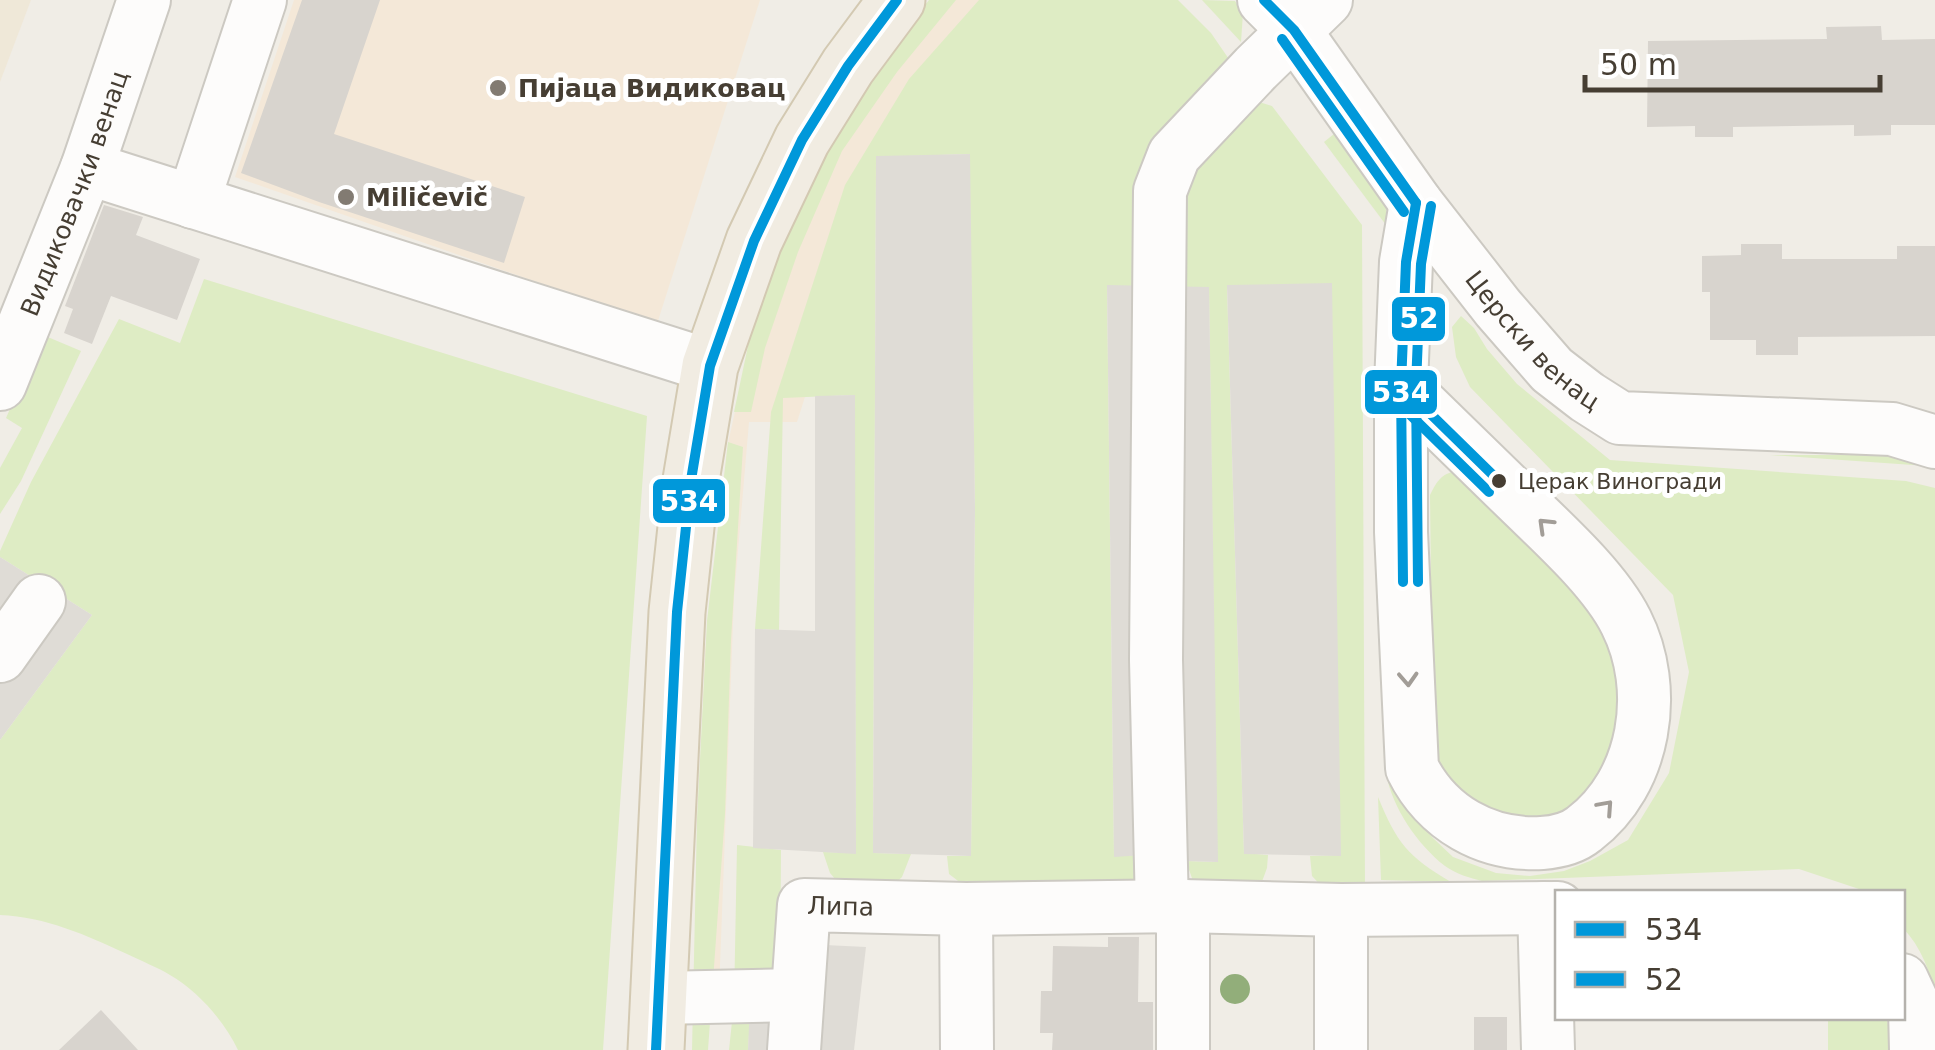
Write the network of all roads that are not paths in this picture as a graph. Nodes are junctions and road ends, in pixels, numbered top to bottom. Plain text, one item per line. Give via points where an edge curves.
1 (144, 0) edge
2 (260, 0) edge
3 (897, 0) edge
4 (1295, 10) edge
5 (87, 168) junction
6 (192, 202) junction
7 (1416, 202) junction
8 (710, 366) junction
9 (0, 384) edge
10 (1401, 386) junction
11 (1935, 442) edge
12 (39, 601) dead end
13 (0, 656) edge
14 (1172, 906) junction
15 (1551, 908) edge
16 (966, 909) junction
17 (1341, 910) junction
18 (1905, 986) edge
19 (797, 994) junction
20 (657, 1024) edge
21 (794, 1050) edge
22 (967, 1050) edge
23 (1184, 1050) edge
24 (1342, 1050) edge
25 (1548, 1050) edge
26 (1916, 1050) edge

1 - 5 street, Видиковачки венац
2 - 6 street
3 - 8 main road via 802,140 754,241
4 - 7 street, Церски венац
4 - 14 street via 1174,155 1160,191 1156,660
5 - 6 street
5 - 9 street, Видиковачки венац
6 - 8 street
7 - 10 street via 1406,262
7 - 11 street, Церски венац via 1552,370 1620,418 1892,429
8 - 20 main road via 677,612
10 -> 10 street via 1412,768 1435,803 1481,834 1515,843 1567,838 1610,804 1638,753 1643,676 1628,625 1567,546
12 - 13 street
14 - 16 street, Липа
14 - 17 street, Липа
14 - 23 street
15 - 17 street, Липа
15 - 25 street
16 - 19 street, Липа via 804,904
16 - 22 street
17 - 24 street
18 - 26 street via 1915,1008
19 - 20 street
19 - 21 street, Липа

